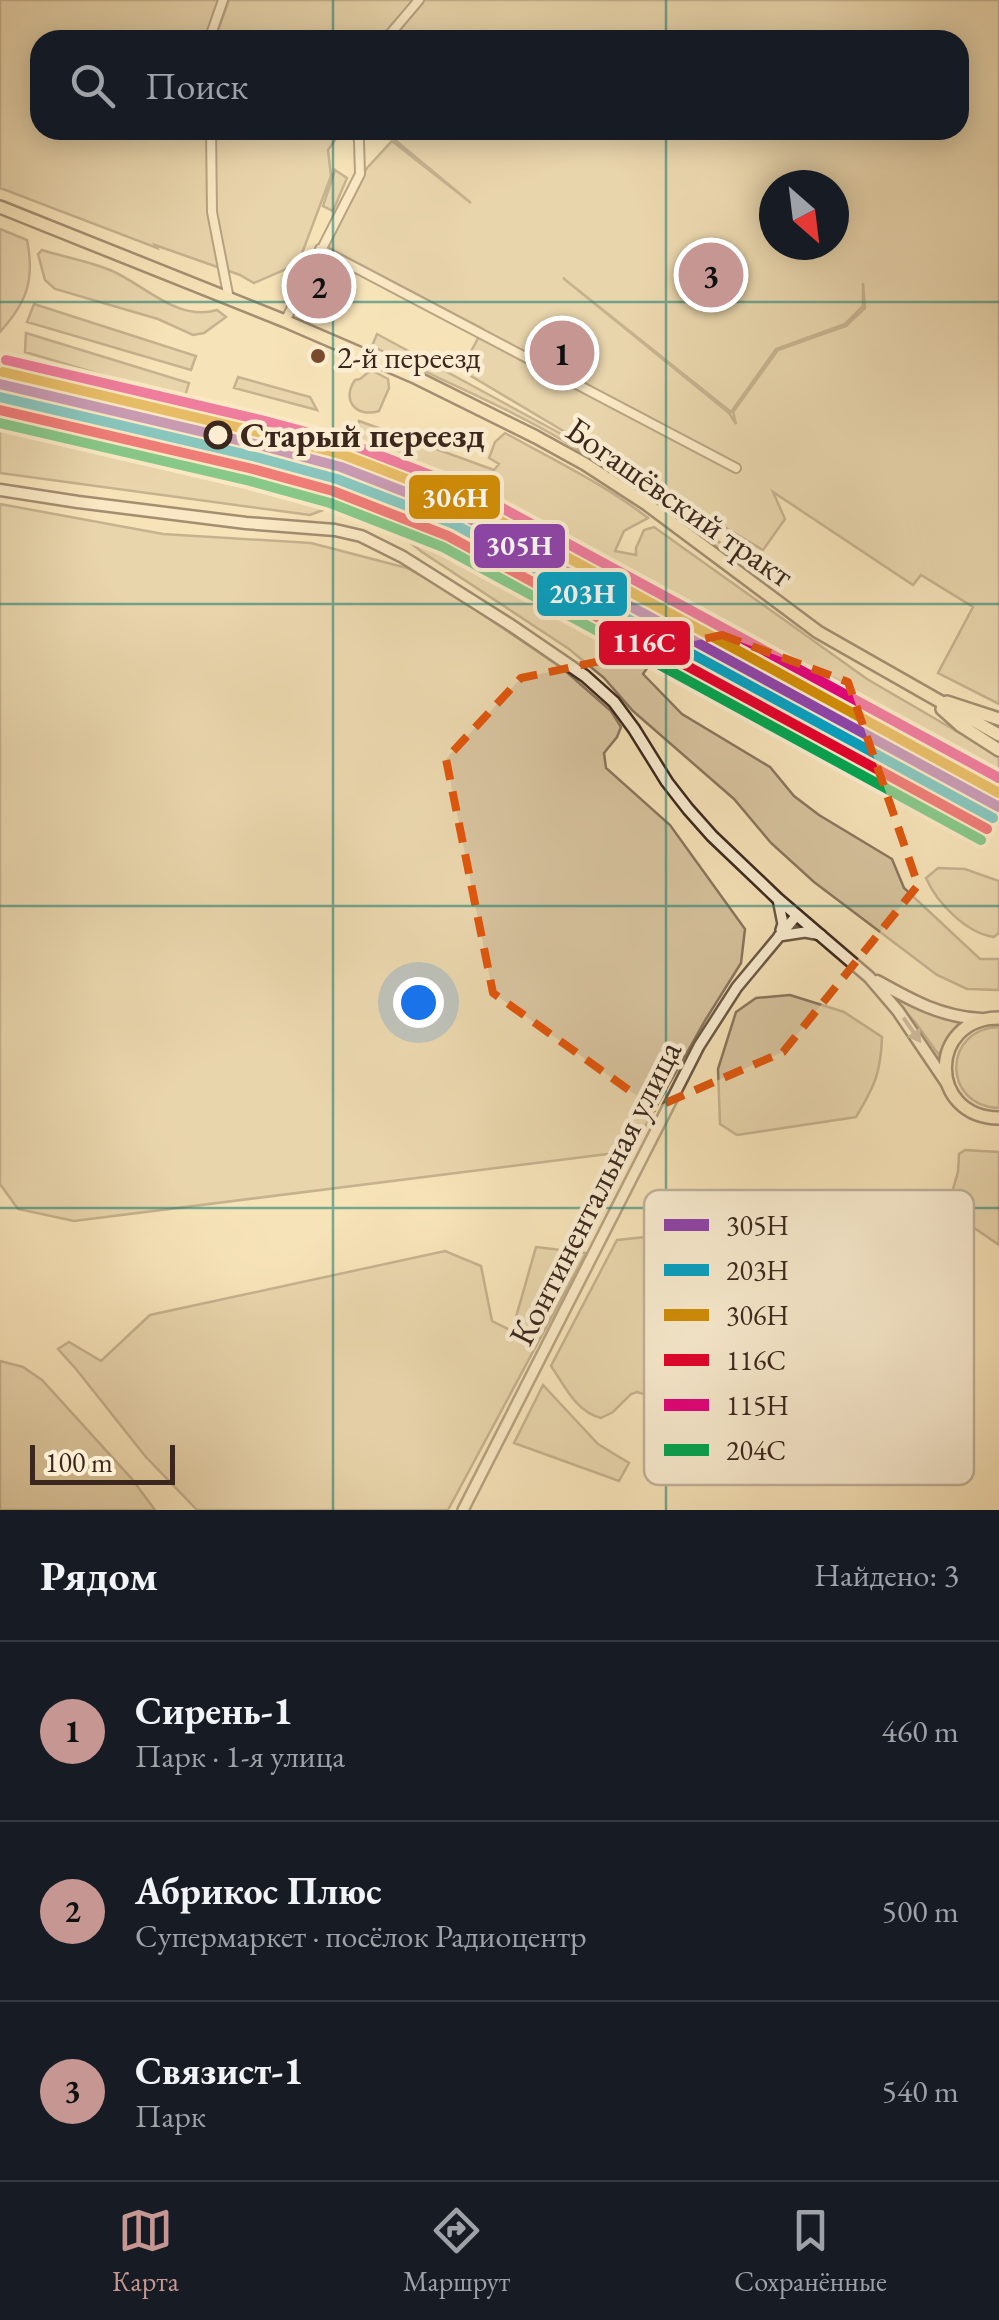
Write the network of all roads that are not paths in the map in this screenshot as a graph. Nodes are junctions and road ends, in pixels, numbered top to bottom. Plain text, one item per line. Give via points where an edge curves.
1 (223, 0) edge
2 (418, 0) edge
3 (212, 30) edge
4 (393, 30) edge
5 (211, 140) edge
6 (359, 140) edge
7 (0, 207) edge
8 (320, 248) junction
9 (229, 298) junction
10 (286, 321) junction
11 (736, 468) dead end
12 (0, 490) edge
13 (933, 698) junction
14 (999, 719) edge
15 (999, 735) edge
16 (999, 750) edge
17 (778, 899) junction
18 (797, 915) junction
19 (821, 935) junction
20 (779, 936) junction
21 (869, 976) junction
22 (999, 1018) edge
23 (982, 1019) junction
24 (949, 1088) junction
25 (996, 1119) edge
26 (463, 1510) edge

1 - 3 street
2 - 4 street
5 - 9 street via 212,212
6 - 8 street via 360,174
7 - 9 main road, Богашёвский тракт
8 - 10 street
8 - 11 street
9 - 10 main road, Богашёвский тракт
10 - 13 main road, Богашёвский тракт via 570,455 818,632
12 - 17 main road via 350,533 376,542 599,688 688,810
13 - 14 main road, Богашёвский тракт
13 - 15 main road, Богашёвский тракт
13 - 16 main road
17 - 18 main road
17 - 20 street
18 - 19 main road
18 - 20 street, Континентальная улица
19 - 20 street
19 - 21 main road
20 - 26 street, Континентальная улица via 699,1046
21 - 23 main road via 936,1012
21 -> 24 main road
22 - 23 main road
23 - 24 main road via 950,1046
24 - 25 main road via 964,1108

